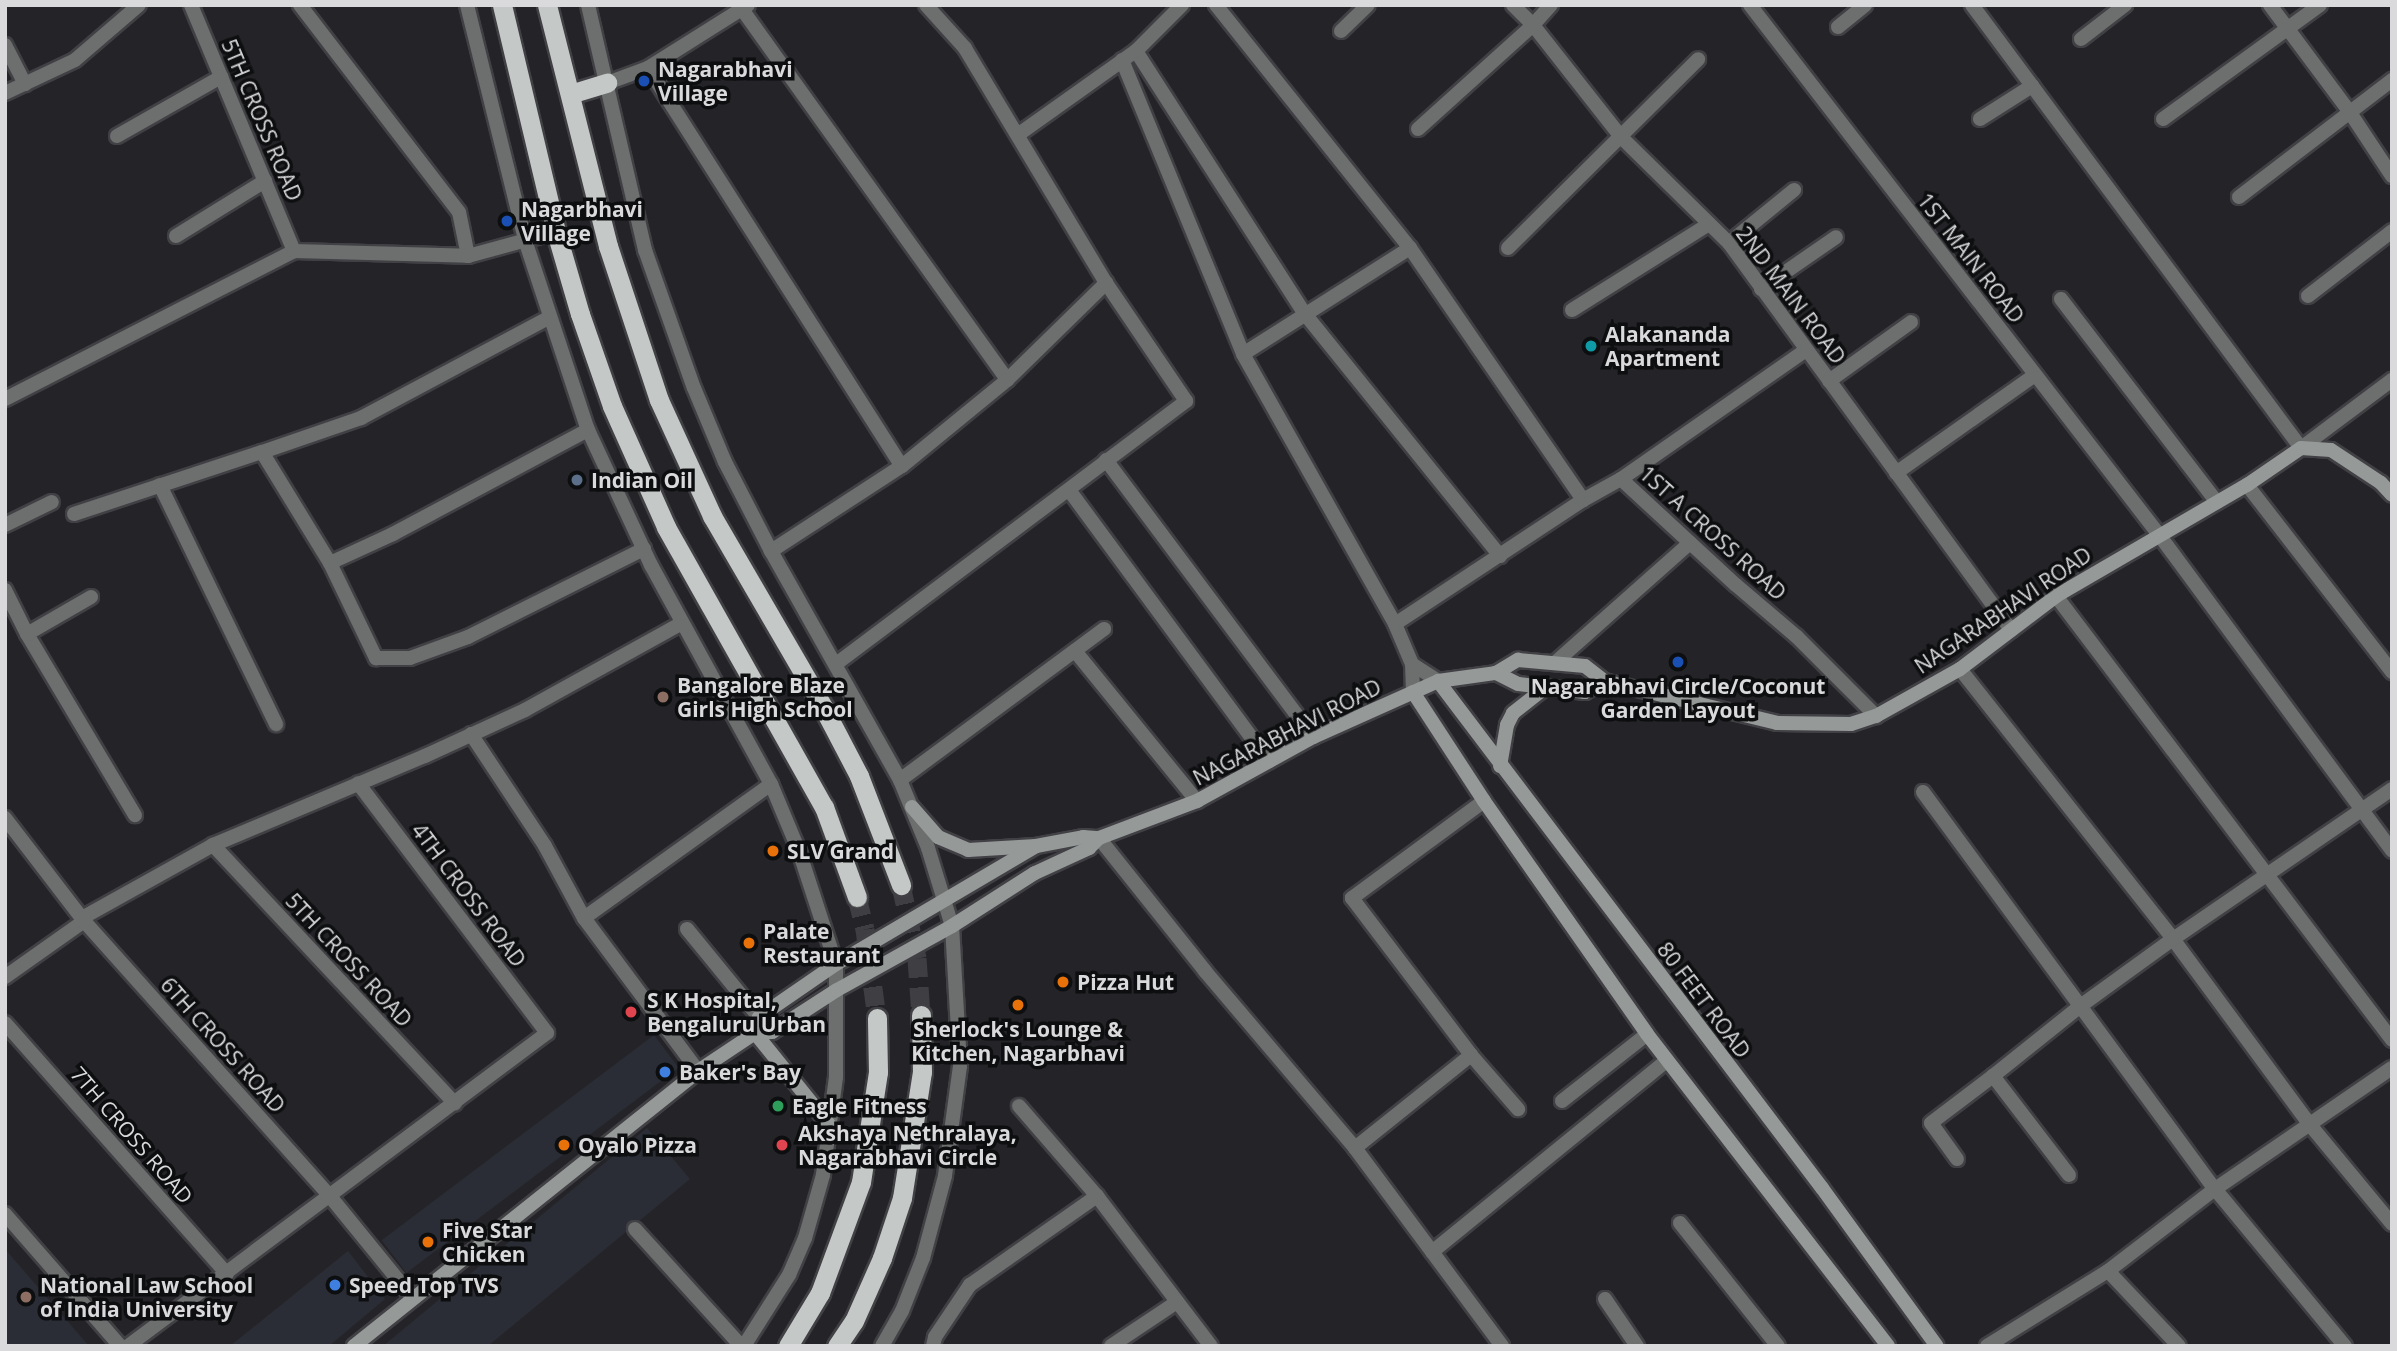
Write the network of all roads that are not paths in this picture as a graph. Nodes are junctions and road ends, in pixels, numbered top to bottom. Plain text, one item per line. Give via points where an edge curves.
1 (191, 5) edge
2 (300, 5) edge
3 (467, 5) edge
4 (502, 5) edge
5 (547, 5) edge
6 (588, 5) edge
7 (926, 5) edge
8 (1182, 5) edge
9 (1216, 5) edge
10 (1368, 5) edge
11 (1513, 5) edge
12 (1550, 5) edge
13 (1750, 5) edge
14 (1865, 5) edge
15 (1972, 5) edge
16 (2125, 5) edge
17 (2270, 5) edge
18 (2320, 5) edge
19 (134, 7) edge
20 (743, 7) edge
21 (1533, 25) junction
22 (1838, 26) dead end
23 (1341, 30) dead end
24 (2288, 30) junction
25 (2081, 38) dead end
26 (5, 45) edge
27 (1136, 51) junction
28 (1698, 59) dead end
29 (1122, 60) junction
30 (649, 68) junction
31 (221, 77) junction
32 (2392, 80) edge
33 (607, 83) junction
34 (25, 84) junction
35 (2032, 86) junction
36 (5, 93) edge
37 (570, 94) junction
38 (2349, 111) junction
39 (1980, 119) dead end
40 (2163, 119) dead end
41 (1418, 129) dead end
42 (1018, 134) junction
43 (117, 136) dead end
44 (1621, 137) junction
45 (2392, 176) edge
46 (265, 181) junction
47 (1794, 190) dead end
48 (2239, 197) dead end
49 (1709, 224) junction
50 (2392, 231) edge
51 (556, 232) junction
52 (176, 236) dead end
53 (1836, 237) dead end
54 (525, 240) junction
55 (1729, 243) junction
56 (1410, 248) junction
57 (1508, 248) dead end
58 (294, 251) junction
59 (468, 256) junction
60 (1106, 283) junction
61 (1762, 289) junction
62 (2308, 296) dead end
63 (2061, 299) dead end
64 (1572, 310) dead end
65 (1305, 314) junction
66 (550, 317) junction
67 (1910, 322) dead end
68 (1806, 350) junction
69 (1243, 354) junction
70 (2035, 375) junction
71 (1007, 380) junction
72 (2392, 380) edge
73 (1829, 382) junction
74 (5, 399) edge
75 (588, 430) junction
76 (2301, 448) junction
77 (262, 452) junction
78 (1106, 460) junction
79 (902, 466) junction
80 (1896, 474) junction
81 (1621, 479) junction
82 (160, 485) junction
83 (2247, 485) junction
84 (1069, 490) junction
85 (2392, 495) edge
86 (1583, 500) junction
87 (51, 502) dead end
88 (2217, 502) junction
89 (74, 514) dead end
90 (5, 525) edge
91 (2160, 536) junction
92 (1690, 543) junction
93 (644, 549) junction
94 (771, 551) junction
95 (1500, 556) junction
96 (330, 563) junction
97 (5, 590) edge
98 (2056, 596) junction
99 (91, 597) dead end
100 (682, 624) junction
101 (1395, 624) junction
102 (1104, 629) dead end
103 (2011, 630) junction
104 (27, 634) junction
105 (1075, 651) junction
106 (1557, 661) junction
107 (836, 664) junction
108 (1412, 664) junction
109 (1960, 669) junction
110 (2392, 672) edge
111 (1496, 673) junction
112 (1438, 681) junction
113 (1604, 681) junction
114 (1546, 687) junction
115 (1413, 692) junction
116 (1876, 716) junction
117 (276, 724) dead end
118 (471, 734) junction
119 (1313, 737) junction
120 (1269, 761) junction
121 (1500, 766) junction
122 (900, 780) junction
123 (358, 783) junction
124 (771, 784) junction
125 (2392, 789) edge
126 (1923, 792) dead end
127 (1197, 801) junction
128 (1484, 801) junction
129 (912, 807) junction
130 (2362, 810) junction
131 (135, 815) dead end
132 (5, 818) edge
133 (1100, 838) junction
134 (213, 845) junction
135 (1036, 846) junction
136 (2392, 851) edge
137 (2266, 874) junction
138 (901, 886) tunnel mouth
139 (856, 897) tunnel mouth
140 (943, 900) junction
141 (584, 918) junction
142 (83, 920) junction
143 (952, 926) junction
144 (687, 929) dead end
145 (2173, 939) junction
146 (836, 964) junction
147 (5, 976) edge
148 (837, 990) junction
149 (2079, 1007) junction
150 (920, 1014) tunnel mouth
151 (759, 1017) junction
152 (877, 1018) tunnel mouth
153 (5, 1023) edge
154 (755, 1033) junction
155 (1647, 1034) junction
156 (2392, 1040) edge
157 (1471, 1055) junction
158 (1667, 1060) junction
159 (2392, 1068) edge
160 (698, 1070) junction
161 (1993, 1076) junction
162 (1562, 1101) dead end
163 (455, 1104) junction
164 (1019, 1106) dead end
165 (1518, 1109) dead end
166 (2311, 1126) junction
167 (832, 1128) junction
168 (1355, 1148) junction
169 (1957, 1159) dead end
170 (2069, 1175) dead end
171 (2215, 1189) junction
172 (329, 1195) junction
173 (1097, 1196) junction
174 (5, 1214) edge
175 (1680, 1223) dead end
176 (2392, 1224) edge
177 (635, 1229) dead end
178 (1432, 1252) junction
179 (2108, 1272) junction
180 (226, 1274) junction
181 (412, 1297) junction
182 (1605, 1298) dead end
183 (1177, 1302) junction
184 (120, 1346) edge
185 (128, 1346) edge
186 (354, 1346) edge
187 (743, 1346) edge
188 (788, 1346) edge
189 (837, 1346) edge
190 (882, 1346) edge
191 (933, 1346) edge
192 (1111, 1346) edge
193 (1211, 1346) edge
194 (1502, 1346) edge
195 (1637, 1346) edge
196 (1778, 1346) edge
197 (1888, 1346) edge
198 (1937, 1346) edge
199 (1987, 1346) edge
200 (2179, 1346) edge
201 (2345, 1346) edge

1 - 31 street, 5TH CROSS ROAD
2 - 59 street via 459,212
3 - 54 street
4 - 51 highway
5 - 37 highway
6 - 33 street
7 - 42 street via 965,48
8 - 27 street
9 - 56 street
10 - 23 street
11 - 21 street, 2ND MAIN ROAD
12 - 21 street
13 - 70 street, 1ST MAIN ROAD
14 - 22 street
15 - 35 street
16 - 25 street
17 - 24 street
18 - 24 street
19 - 34 street via 75,60
20 - 30 street
20 - 71 street
21 - 41 street
21 - 44 street, 2ND MAIN ROAD
24 - 38 street
24 - 40 street
26 - 34 street
27 - 29 street
27 - 65 street
28 - 44 street
29 - 42 street
29 - 69 street
30 - 33 street
30 - 79 street
31 - 43 street
31 - 46 street, 5TH CROSS ROAD
32 - 38 street
33 - 37 highway
33 - 94 street via 656,286 715,437
34 - 36 street
35 - 39 street
35 - 76 street
37 - 138 highway via 608,246 683,458 859,776
38 - 45 street
38 - 48 street
42 - 60 street
44 - 49 street, 2ND MAIN ROAD
44 - 57 street
46 - 52 street
46 - 58 street, 5TH CROSS ROAD
47 - 55 street
49 - 55 street, 2ND MAIN ROAD
49 - 64 street
50 - 62 street
51 - 54 street
51 - 139 highway via 580,314 637,466 698,586 824,807
53 - 61 street
54 - 59 street
54 - 66 street
55 - 61 street, 2ND MAIN ROAD
56 - 65 street
56 - 86 street
58 - 59 street
58 - 74 street
60 - 71 street
60 - 78 street via 1186,401
61 - 68 street, 2ND MAIN ROAD
63 - 88 street
65 - 69 street
65 - 95 street
66 - 75 street
66 - 77 street via 361,418
67 - 73 street
68 - 73 street, 2ND MAIN ROAD
68 - 81 street, 1ST A CROSS ROAD
69 - 101 street
70 - 80 street
70 - 91 street, 1ST MAIN ROAD
71 - 79 street
72 - 76 street
73 - 80 street, 2ND MAIN ROAD
75 - 93 street
75 - 96 street
76 - 83 main road, NAGARABHAVI ROAD
76 - 85 main road via 2331,450
77 - 82 street
77 - 96 street
78 - 84 street
78 - 119 street
79 - 94 street
80 - 103 street, 2ND MAIN ROAD
81 - 86 street
81 - 92 street, 1ST A CROSS ROAD
82 - 89 street
82 - 117 street
83 - 88 main road, NAGARABHAVI ROAD
83 - 110 street
84 - 107 street
84 - 120 street
86 - 95 street
87 - 90 street
88 - 91 main road, NAGARABHAVI ROAD
91 - 98 main road, NAGARABHAVI ROAD
91 - 130 street, 1ST MAIN ROAD
92 - 106 street
92 - 116 street, 1ST A CROSS ROAD via 1797,636
93 - 96 street via 468,637 410,658 376,658
93 - 100 street
94 - 107 street
95 - 101 street
97 - 104 street
98 - 103 main road, NAGARABHAVI ROAD
98 - 137 street
99 - 104 street
100 - 118 street via 526,710
100 - 124 street
101 - 108 street
102 - 105 street
103 - 109 main road, NAGARABHAVI ROAD
104 - 131 street
105 - 122 street
105 - 127 street
106 - 111 main road, NAGARABHAVI ROAD via 1518,660
106 - 113 main road, NAGARABHAVI ROAD via 1585,666
107 - 122 street
108 - 112 street
108 - 115 street
109 - 116 main road, NAGARABHAVI ROAD
109 - 145 street
111 - 112 main road, NAGARABHAVI ROAD
111 - 114 main road, NAGARABHAVI ROAD via 1518,684
112 - 115 main road, NAGARABHAVI ROAD
112 - 121 main road, 80 FEET ROAD
113 - 114 main road, NAGARABHAVI ROAD via 1585,692
113 - 116 main road, NAGARABHAVI ROAD via 1777,723 1832,727
114 - 121 main road via 1513,713
115 - 119 main road, NAGARABHAVI ROAD
115 - 128 main road
118 - 123 street
118 - 141 street via 545,846
119 - 120 main road, NAGARABHAVI ROAD
120 - 127 main road, NAGARABHAVI ROAD
121 - 198 main road, 80 FEET ROAD
122 - 129 street
123 - 134 street
123 - 163 street, 4TH CROSS ROAD via 547,1033
124 - 141 street
124 - 146 street via 799,851
125 - 130 street
126 - 149 street
127 - 133 main road, NAGARABHAVI ROAD
128 - 155 main road
128 - 157 street via 1352,898
129 - 135 main road via 938,837 968,850
129 - 140 street
130 - 136 street, 1ST MAIN ROAD
130 - 137 street
132 - 142 street, 6TH CROSS ROAD
133 - 135 main road
133 - 143 main road
133 - 168 street
134 - 142 street
134 - 163 street, 5TH CROSS ROAD
135 - 140 main road
137 - 145 street
137 - 156 street
140 - 143 street
140 - 146 main road
141 - 160 street
142 - 147 street
142 - 172 street, 6TH CROSS ROAD
143 - 148 main road
143 - 190 street via 960,1066 945,1176 923,1258
144 - 151 street
145 - 149 street
145 - 166 street
146 - 148 street
146 - 151 main road
148 - 154 main road via 772,1032
148 - 167 street
149 - 161 street
149 - 171 street
150 - 189 highway via 922,1072 902,1198 882,1258 854,1321
151 - 154 main road
152 - 188 highway via 878,1072 861,1182 820,1293
153 - 180 street, 7TH CROSS ROAD
154 - 160 main road
154 - 167 main road
155 - 158 main road
155 - 162 street
157 - 165 street
157 - 168 street
158 - 178 street
158 - 197 main road
159 - 166 street
160 - 181 main road
161 - 169 street via 1931,1123
161 - 170 street
163 - 172 street
164 - 173 street
166 - 171 street
166 - 176 street
167 - 187 street via 805,1238 789,1275
168 - 178 street
171 - 179 street
171 - 201 street
172 - 180 street
172 - 181 street, 6TH CROSS ROAD
173 - 183 street
173 - 191 street via 970,1284
174 - 184 street
175 - 196 street
177 - 187 street
178 - 194 street
179 - 199 street
179 - 200 street
180 - 185 street
181 - 186 main road
182 - 195 street
183 - 192 street
183 - 193 street

